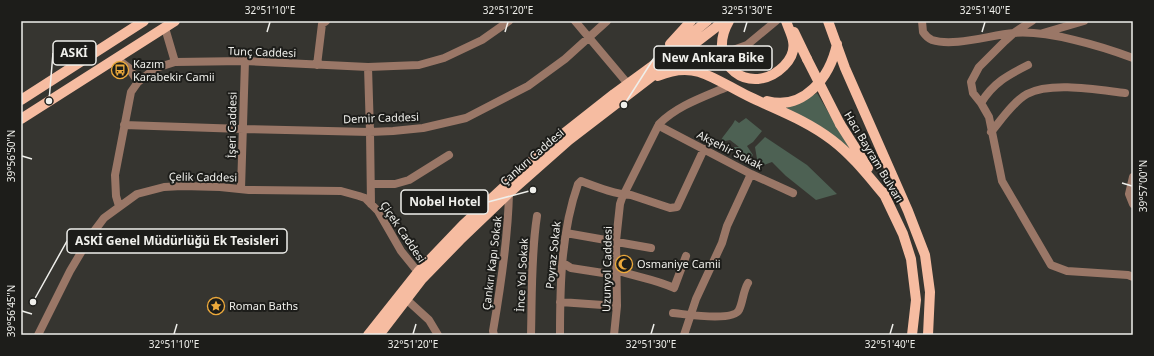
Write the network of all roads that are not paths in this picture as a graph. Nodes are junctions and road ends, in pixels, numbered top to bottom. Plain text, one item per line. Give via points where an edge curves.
1 (144, 21) edge
2 (175, 21) edge
3 (509, 21) edge
4 (575, 21) edge
5 (607, 21) edge
6 (691, 21) edge
7 (707, 21) edge
8 (724, 21) edge
9 (728, 21) edge
10 (776, 21) edge
11 (787, 21) edge
12 (828, 21) edge
13 (835, 21) edge
14 (922, 21) edge
15 (1032, 21) edge
16 (1084, 21) edge
17 (324, 22) edge
18 (165, 28) junction
19 (833, 32) junction
20 (1015, 32) junction
21 (1040, 34) junction
22 (589, 37) junction
23 (837, 44) junction
24 (722, 52) junction
25 (1133, 58) edge
26 (117, 59) junction
27 (244, 61) junction
28 (175, 62) junction
29 (317, 65) junction
30 (1028, 65) dead end
31 (368, 67) junction
32 (651, 67) junction
33 (683, 70) junction
34 (647, 80) junction
35 (138, 82) junction
36 (628, 84) junction
37 (729, 86) junction
38 (1125, 93) dead end
39 (748, 96) junction
40 (21, 100) edge
41 (981, 103) junction
42 (21, 119) edge
43 (659, 124) junction
44 (124, 125) junction
45 (243, 129) junction
46 (370, 132) junction
47 (991, 132) junction
48 (704, 149) junction
49 (449, 155) dead end
50 (751, 174) junction
51 (1133, 177) edge
52 (370, 184) junction
53 (241, 189) junction
54 (510, 193) junction
55 (793, 193) dead end
56 (624, 195) junction
57 (886, 197) junction
58 (371, 204) junction
59 (1133, 204) edge
60 (119, 206) junction
61 (537, 216) dead end
62 (566, 233) junction
63 (616, 241) junction
64 (651, 248) dead end
65 (686, 256) dead end
66 (563, 263) junction
67 (418, 272) junction
68 (616, 272) junction
69 (1133, 277) edge
70 (748, 283) dead end
71 (406, 299) junction
72 (560, 302) junction
73 (617, 306) junction
74 (673, 313) dead end
75 (691, 315) junction
76 (38, 335) edge
77 (368, 335) edge
78 (379, 335) edge
79 (438, 335) edge
80 (494, 335) edge
81 (531, 335) edge
82 (560, 335) edge
83 (614, 335) edge
84 (684, 335) edge
85 (912, 335) edge
86 (928, 335) edge

1 - 40 main road
2 - 18 main road
3 - 31 street, Tunç Caddesi via 482,40 444,58 419,65
4 - 22 street
5 - 22 street, Demir Caddesi
6 - 32 main road
7 - 32 main road, Çankırı Caddesi
8 - 34 main road, Çankırı Caddesi
9 - 24 main road via 722,36
10 - 24 street via 746,45
11 - 24 main road via 793,41 791,57 786,64 764,79 745,77 731,70
11 - 57 main road, Hacı Bayram Bulvarı, bridge via 840,124
12 - 19 main road, Hacı Bayram Bulvarı
13 - 19 main road
14 - 20 street via 922,32 930,39 945,43
15 - 20 street
16 - 21 street
17 - 29 street
18 - 26 main road
18 - 28 street
19 - 23 main road, Hacı Bayram Bulvarı
20 - 21 street
20 - 41 street via 979,67 971,82 973,93
21 - 25 street via 1086,43
22 - 36 street
22 - 46 street, Demir Caddesi via 565,59 528,86 466,118 423,128
23 - 39 main road via 830,66 815,88 806,95 782,103 772,103
23 - 86 main road, Hacı Bayram Bulvarı via 925,256 930,292
24 - 33 street via 689,58 684,62
26 - 35 street via 129,68
26 - 42 main road
27 - 28 street, Tunç Caddesi
27 - 29 street, Tunç Caddesi
27 - 45 street, İşeri Caddesi
28 - 35 street, Tunç Caddesi via 156,68
29 - 31 street, Tunç Caddesi
30 - 41 street via 1003,79 988,92
31 - 46 street
32 - 36 main road, Çankırı Caddesi
33 - 34 main road
33 - 37 main road via 700,73
34 - 54 main road, Çankırı Caddesi via 569,140
35 - 44 street, Tunç Caddesi via 131,92
36 - 67 main road, Çankırı Caddesi via 548,146 463,225
37 - 39 main road
37 - 43 street, Uzunyol Caddesi via 687,104 668,115
38 - 47 street via 1084,88 1038,89 1026,94
39 - 57 main road via 796,118 832,140 858,163
41 - 47 street via 989,117
43 - 48 street, Akşehir Sokak
43 - 56 street, Uzunyol Caddesi
44 - 45 street, Demir Caddesi
44 - 60 street, Tunç Caddesi via 114,175
45 - 46 street, Demir Caddesi
45 - 53 street, İşeri Caddesi
46 - 52 street
47 - 69 street via 1002,182 1051,265 1067,271
48 - 50 street, Akşehir Sokak
48 - 56 street via 677,207 670,208
49 - 52 street via 409,180 395,184
50 - 55 street, Akşehir Sokak
50 - 75 street
51 - 59 street via 1129,194
52 - 58 street
53 - 58 street, Çelik Caddesi via 341,191 359,196
53 - 60 street, Çelik Caddesi via 164,187 136,194
54 - 71 main road, Çankırı Caddesi via 454,246
54 - 80 street, Çankırı Kapı Sokak
56 - 62 street, Poyraz Sokak via 581,181 575,190
56 - 63 street, Uzunyol Caddesi via 620,204
57 - 85 main road, Hacı Bayram Bulvarı via 911,259 916,300
58 - 67 street, Çiçek Caddesi
60 - 76 street, Çelik Caddesi via 104,218 92,234
61 - 81 street, İnce Yol Sokak
62 - 63 street
62 - 66 street, Poyraz Sokak
63 - 64 street
63 - 68 street, Uzunyol Caddesi
65 - 68 street via 674,288 652,279
66 - 68 street via 571,268
66 - 72 street, Poyraz Sokak
67 - 77 main road, Çankırı Caddesi
68 - 73 street, Uzunyol Caddesi
70 - 75 street via 739,311 734,315
71 - 78 main road, Çankırı Caddesi
71 - 79 street via 429,320
72 - 73 street
72 - 82 street, Poyraz Sokak
73 - 83 street, Uzunyol Caddesi
74 - 75 street
75 - 84 street

